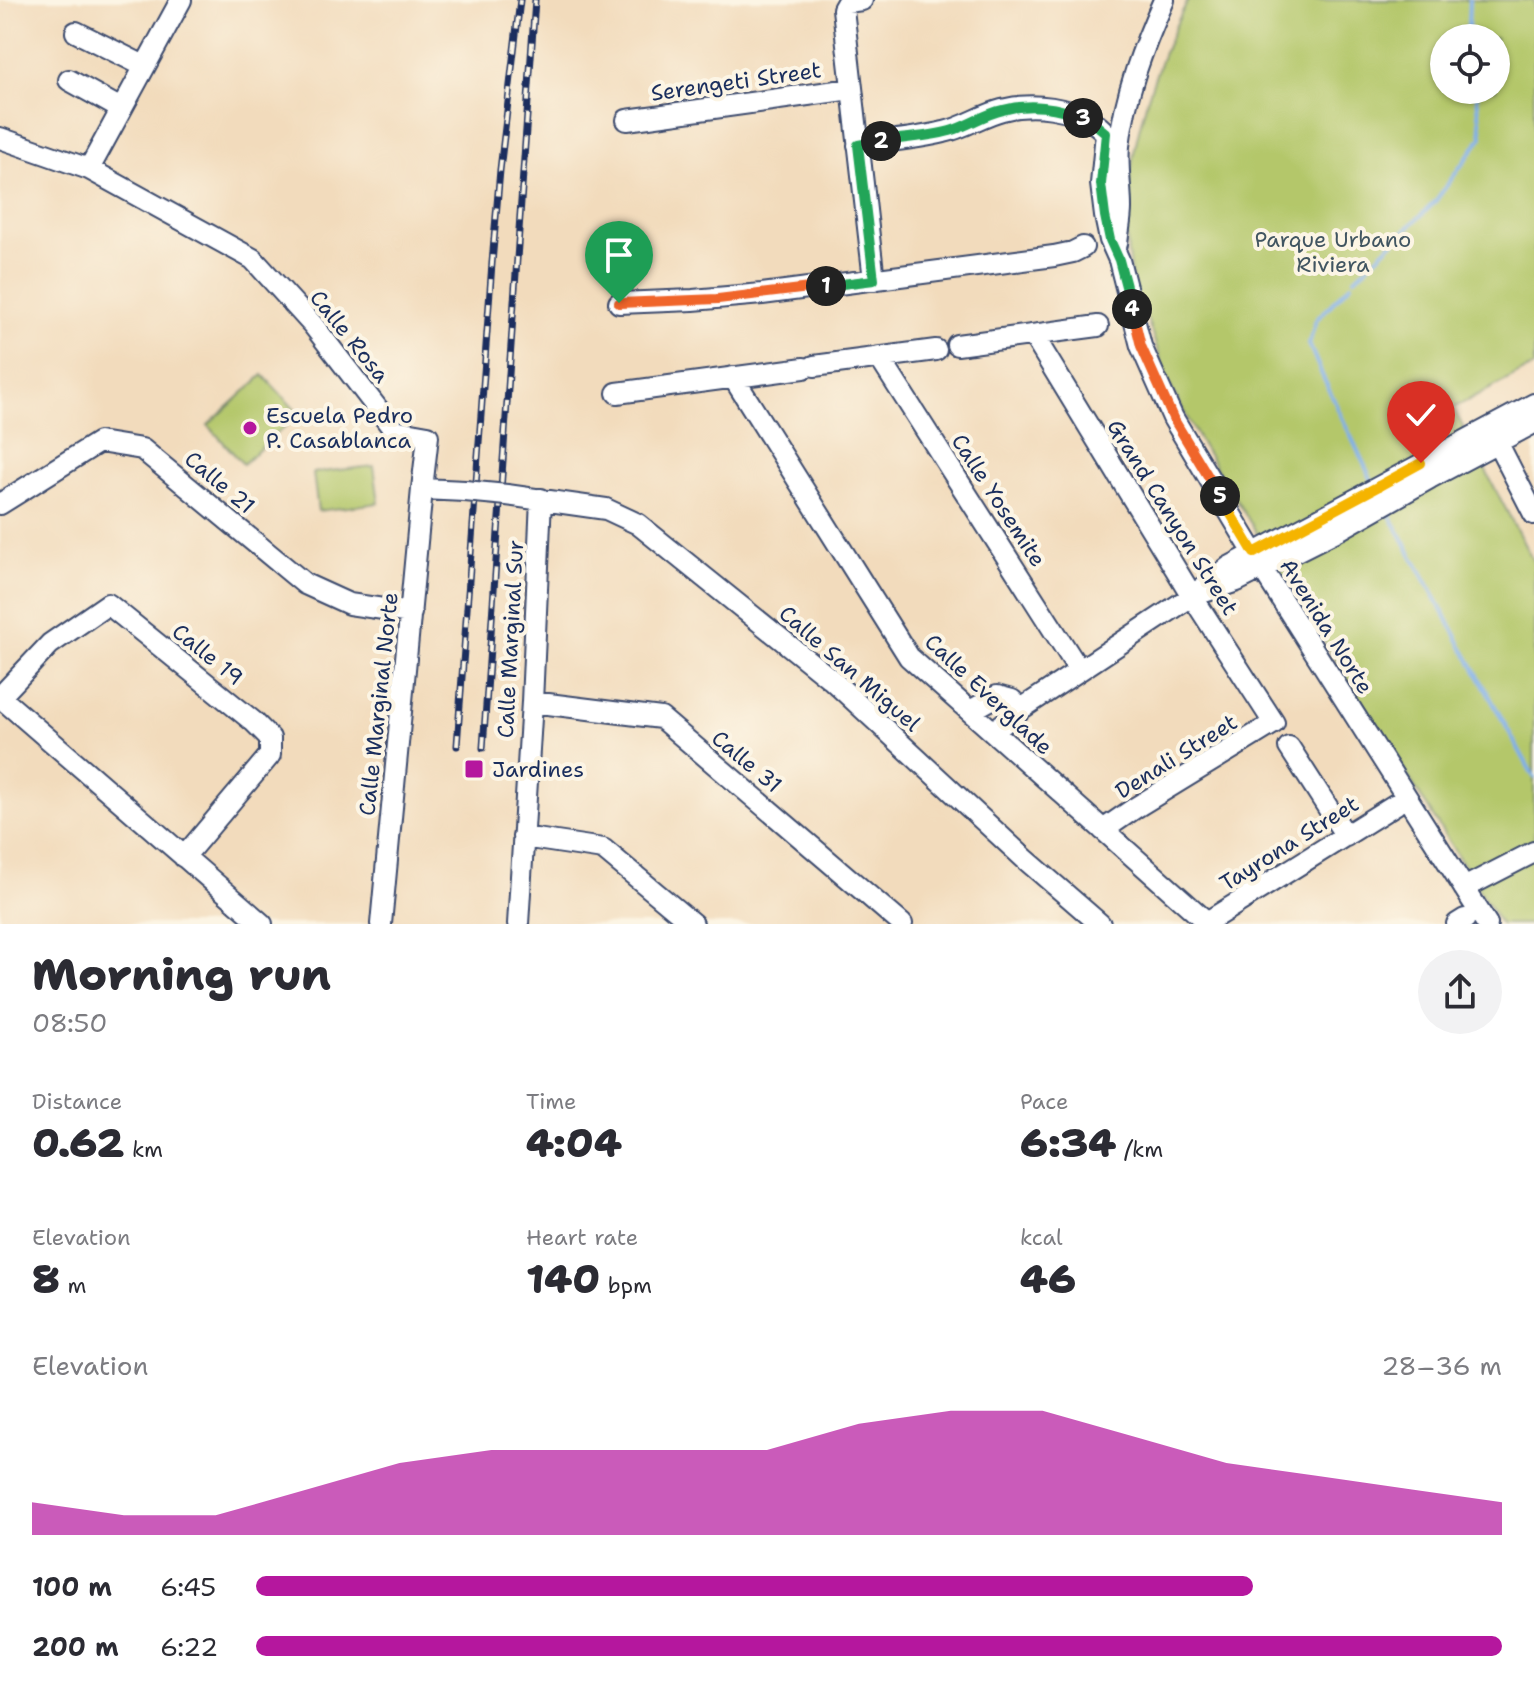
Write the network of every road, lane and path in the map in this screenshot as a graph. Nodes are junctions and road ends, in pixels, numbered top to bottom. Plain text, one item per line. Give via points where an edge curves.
1 (181, 0) edge
2 (1164, 0) edge
3 (855, 1) edge
4 (76, 32) dead end
5 (144, 66) junction
6 (69, 80) dead end
7 (851, 89) junction
8 (121, 109) junction
9 (627, 120) dead end
10 (0, 138) edge
11 (1112, 140) junction
12 (858, 145) junction
13 (89, 169) junction
14 (1083, 247) dead end
15 (874, 280) junction
16 (619, 303) dead end
17 (1098, 326) dead end
18 (1033, 335) junction
19 (957, 345) dead end
20 (936, 350) dead end
21 (879, 357) junction
22 (733, 377) junction
23 (617, 393) dead end
24 (1534, 404) edge
25 (1534, 423) edge
26 (1493, 435) junction
27 (422, 489) junction
28 (541, 499) junction
29 (0, 504) edge
30 (1534, 514) edge
31 (1258, 560) junction
32 (1192, 596) junction
33 (411, 613) junction
34 (1079, 670) junction
35 (0, 697) edge
36 (532, 702) junction
37 (1021, 709) junction
38 (970, 711) junction
39 (1274, 723) joint
40 (993, 732) junction
41 (1289, 747) dead end
42 (1396, 804) dead end
43 (1103, 830) junction
44 (1346, 836) junction
45 (523, 837) junction
46 (1534, 852) edge
47 (184, 857) junction
48 (1464, 888) junction
49 (1208, 923) edge
50 (262, 924) edge
51 (382, 924) edge
52 (518, 924) edge
53 (693, 924) edge
54 (902, 924) edge
55 (1100, 924) edge
56 (1487, 924) edge

1 - 5 street
2 - 11 street
3 - 7 street via 843,9
4 - 5 street
5 - 8 street
6 - 8 street
7 - 9 street, Serengeti Street
7 - 12 street
8 - 13 street
10 - 13 street
11 - 12 street via 1073,113 1025,106 940,133
11 - 31 street, Avenida Norte via 1101,184 1110,240 1141,346 1173,418
12 - 15 street
13 - 27 street, Calle Rosa via 253,259 313,325 394,430 428,436
14 - 15 street via 1054,256
15 - 16 street via 744,296
17 - 18 street
18 - 19 street
18 - 32 street, Grand Canyon Street
20 - 21 street
21 - 22 street
21 - 34 street, Calle Yosemite
22 - 23 street
22 - 38 street, Calle Everglade via 909,657
24 - 26 street
25 - 26 street
26 - 30 street
26 - 31 street via 1342,528
27 - 28 street, bridge
27 - 33 street, Calle Marginal Norte
28 - 36 street, Calle Marginal Sur
28 - 55 street, Calle San Miguel via 606,509 638,524 832,680
29 - 33 street, Calle 21 via 99,442 142,449 305,584 349,604
31 - 32 street via 1229,567
31 - 48 street, Avenida Norte
32 - 34 street
32 - 39 street, Grand Canyon Street
33 - 51 street, Calle Marginal Norte
34 - 37 street
35 - 47 street
35 - 47 street, Calle 19 via 50,644 108,604 254,722 270,738 270,755
36 - 45 street, Calle Marginal Sur
36 - 54 street, Calle 31 via 661,718
37 - 38 street via 997,696
37 - 40 street
38 - 40 street, Calle Everglade
39 - 43 street, Denali Street
40 - 43 street, Calle Everglade
41 - 44 street
42 - 44 street, Tayrona Street
43 - 49 street, Calle Everglade
44 - 49 street, Tayrona Street
45 - 52 street, Calle Marginal Sur
45 - 53 street via 603,849
46 - 48 street
47 - 50 street
48 - 56 street, Avenida Norte

